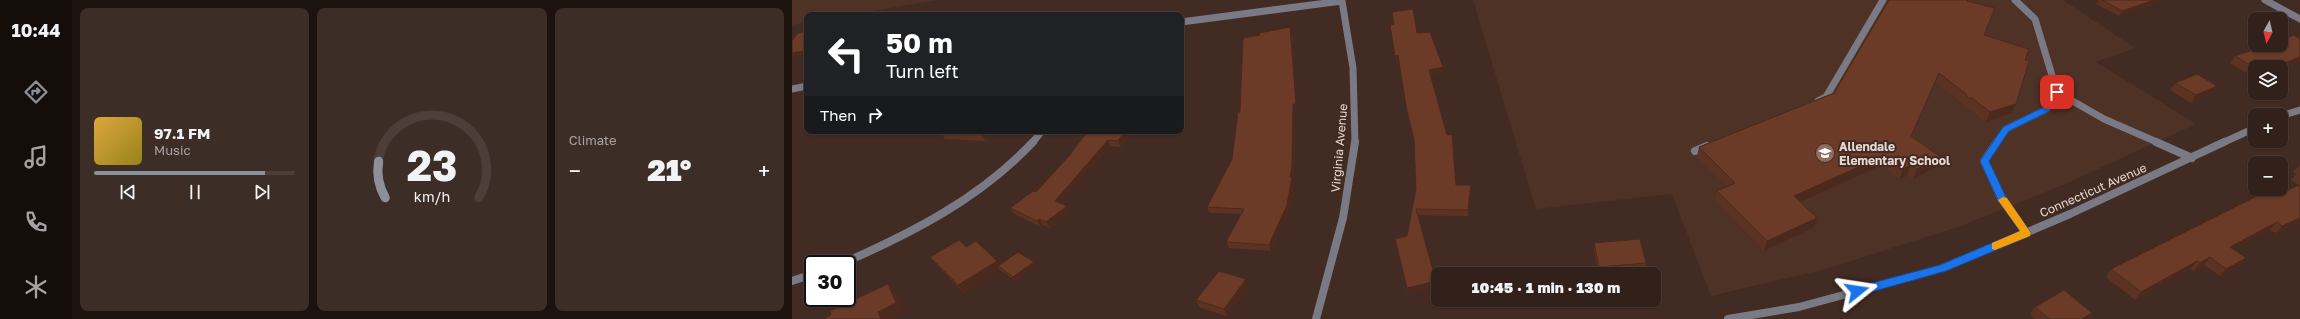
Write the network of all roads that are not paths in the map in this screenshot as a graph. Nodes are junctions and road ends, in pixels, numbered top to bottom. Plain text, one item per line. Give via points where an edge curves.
1 (1342, 0) edge
2 (1883, 0) edge
3 (2014, 0) edge
4 (2264, 0) edge
5 (2300, 19) edge
6 (1184, 22) edge
7 (804, 87) edge
8 (792, 89) edge
9 (2057, 92) junction
10 (1811, 105) edge
11 (2300, 110) edge
12 (2288, 114) edge
13 (2248, 131) edge
14 (1039, 134) edge
15 (1717, 142) edge
16 (1695, 151) dead end
17 (2192, 158) junction
18 (2026, 233) junction
19 (856, 258) edge
20 (804, 277) edge
21 (792, 281) edge
22 (1316, 319) edge
23 (1728, 319) edge

1 - 6 street
1 - 22 street, Virginia Avenue via 1350,36 1356,108 1350,183
2 - 10 street via 1826,98
3 - 9 street via 2035,19
4 - 5 street
7 - 8 street
9 - 17 street via 2104,119
9 - 18 street via 2047,109 2006,129 1984,161 2002,198
11 - 12 street
13 - 17 street, Connecticut Avenue
14 - 19 street via 1004,171 963,203 915,232
15 - 16 street
17 - 18 street, Connecticut Avenue
18 - 23 street, Connecticut Avenue via 1943,268 1799,307
20 - 21 street

